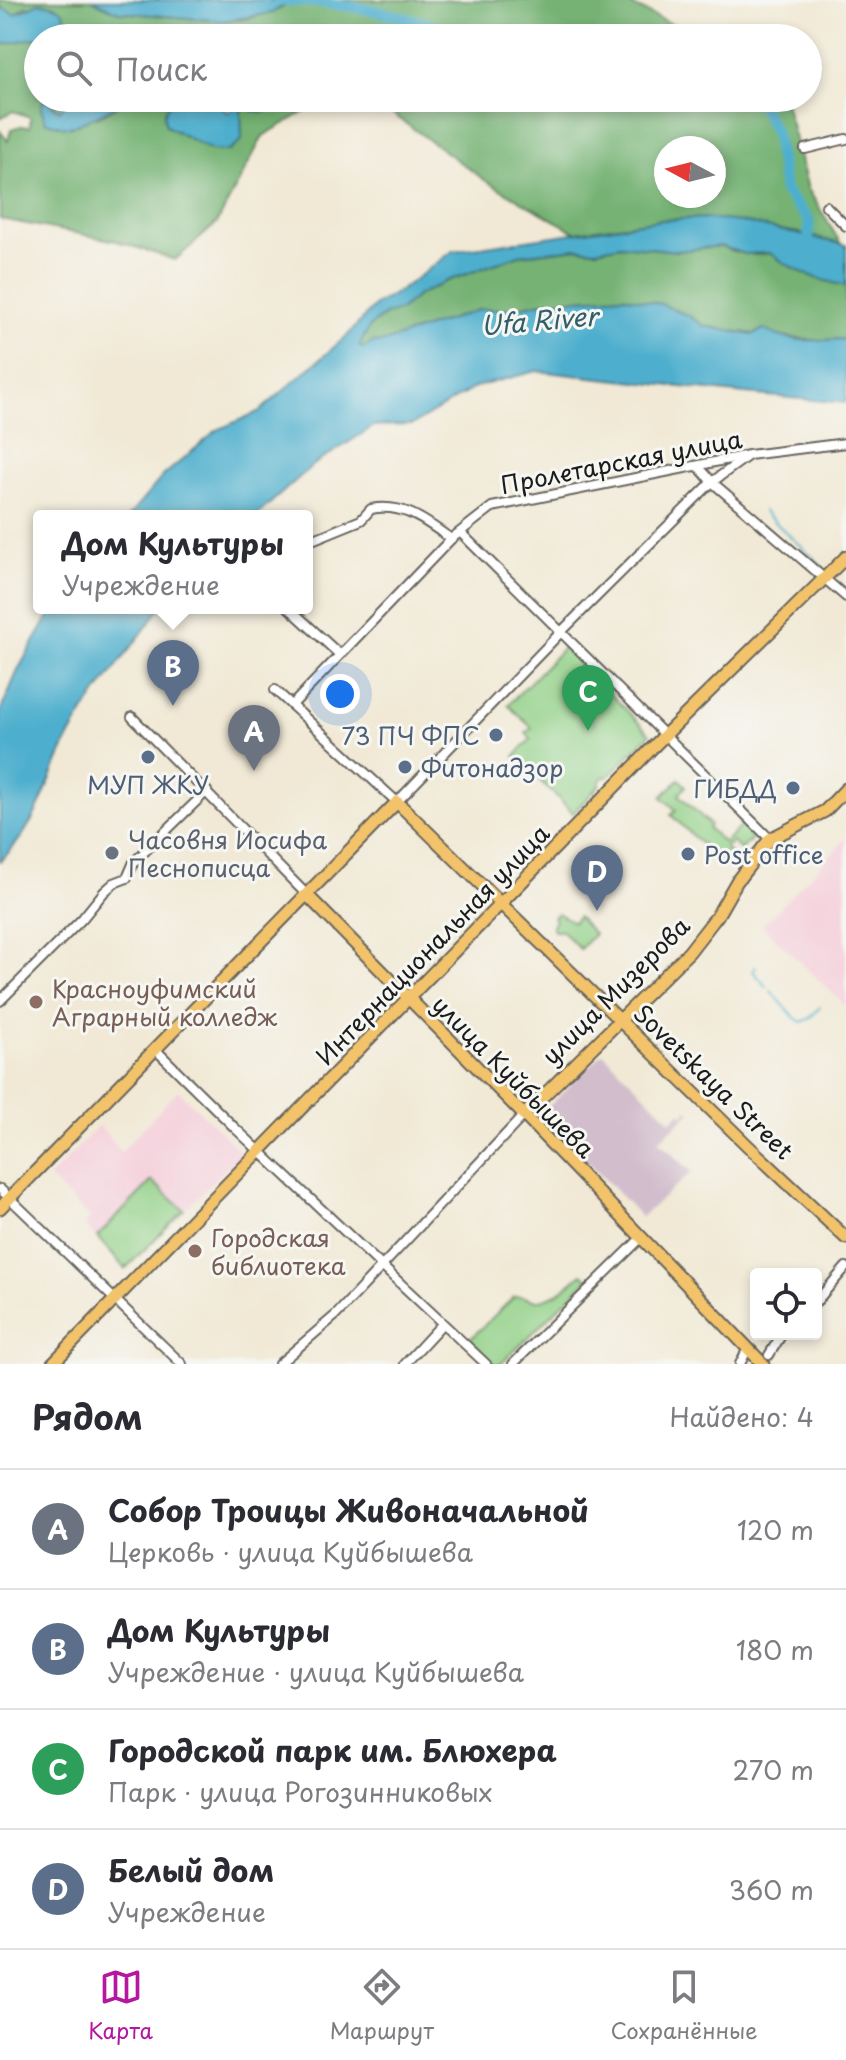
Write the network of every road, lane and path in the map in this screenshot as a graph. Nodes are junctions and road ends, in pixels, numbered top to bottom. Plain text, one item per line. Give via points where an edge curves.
1 (846, 139) edge
2 (805, 149) dead end
3 (826, 206) dead end
4 (846, 226) edge
5 (846, 443) edge
6 (749, 455) junction
7 (698, 466) junction
8 (712, 482) junction
9 (460, 532) junction
10 (451, 539) junction
11 (313, 540) edge
12 (846, 557) edge
13 (825, 577) junction
14 (846, 597) edge
15 (296, 614) edge
16 (562, 631) junction
17 (339, 654) junction
18 (275, 690) dead end
19 (292, 705) junction
20 (132, 717) dead end
21 (666, 735) junction
22 (846, 789) edge
23 (207, 791) junction
24 (397, 802) junction
25 (770, 839) junction
26 (307, 895) junction
27 (501, 904) junction
28 (408, 1000) junction
29 (0, 1001) edge
30 (620, 1020) junction
31 (155, 1049) junction
32 (524, 1115) junction
33 (260, 1151) junction
34 (0, 1189) edge
35 (10, 1198) junction
36 (0, 1208) edge
37 (641, 1238) junction
38 (846, 1238) edge
39 (382, 1264) junction
40 (846, 1267) edge
41 (822, 1295) edge
42 (116, 1299) junction
43 (442, 1324) junction
44 (778, 1340) edge
45 (748, 1348) junction
46 (766, 1360) edge
47 (52, 1364) edge
48 (182, 1364) edge
49 (279, 1364) edge
50 (405, 1364) edge
51 (486, 1364) edge
52 (513, 1364) edge
53 (740, 1364) edge

1 - 2 street
3 - 4 street
5 - 6 street, Пролетарская улица
6 - 7 street, Пролетарская улица
6 - 8 street
7 - 8 street
7 - 9 street, Пролетарская улица via 492,507
8 - 13 street
8 - 16 street
9 - 10 street, Пролетарская улица
9 - 16 street
10 - 11 street via 419,516 395,507 371,509 361,520
10 - 17 street, Пролетарская улица
12 - 13 main road, Интернациональная улица
13 - 14 street
13 - 21 main road, Интернациональная улица
15 - 17 street
16 - 21 street
16 - 24 street
17 - 19 street, Пролетарская улица
18 - 19 street, Sovetskaya Street
19 - 24 street, Sovetskaya Street
20 - 23 street, улица Куйбышева
21 - 25 street
21 - 27 main road, Интернациональная улица
22 - 25 main road, улица Мизерова via 825,811
23 - 26 street, улица Куйбышева
23 - 29 street via 134,862 127,878 104,892
24 - 26 main road
24 - 27 main road, Sovetskaya Street
25 - 30 main road, улица Мизерова via 689,952
26 - 28 main road, улица Куйбышева
26 - 31 main road
27 - 28 main road, Интернациональная улица
27 - 30 main road, Sovetskaya Street
28 - 32 main road, улица Куйбышева
28 - 33 main road, Интернациональная улица
30 - 32 main road, улица Мизерова
30 - 38 main road, Sovetskaya Street
31 - 33 street
31 - 35 main road
32 - 37 main road, улица Куйбышева
32 - 39 street, улица Мизерова
33 - 39 street
33 - 42 main road, Интернациональная улица
34 - 35 street
35 - 36 main road
35 - 42 street
37 - 45 main road, улица Куйбышева
37 - 52 street
39 - 43 street
39 - 49 street, улица Мизерова via 336,1315
40 - 41 street
42 - 47 main road, Интернациональная улица
42 - 48 street
43 - 50 street
43 - 51 street
44 - 46 street
45 - 46 main road, улица Куйбышева
45 - 53 street

